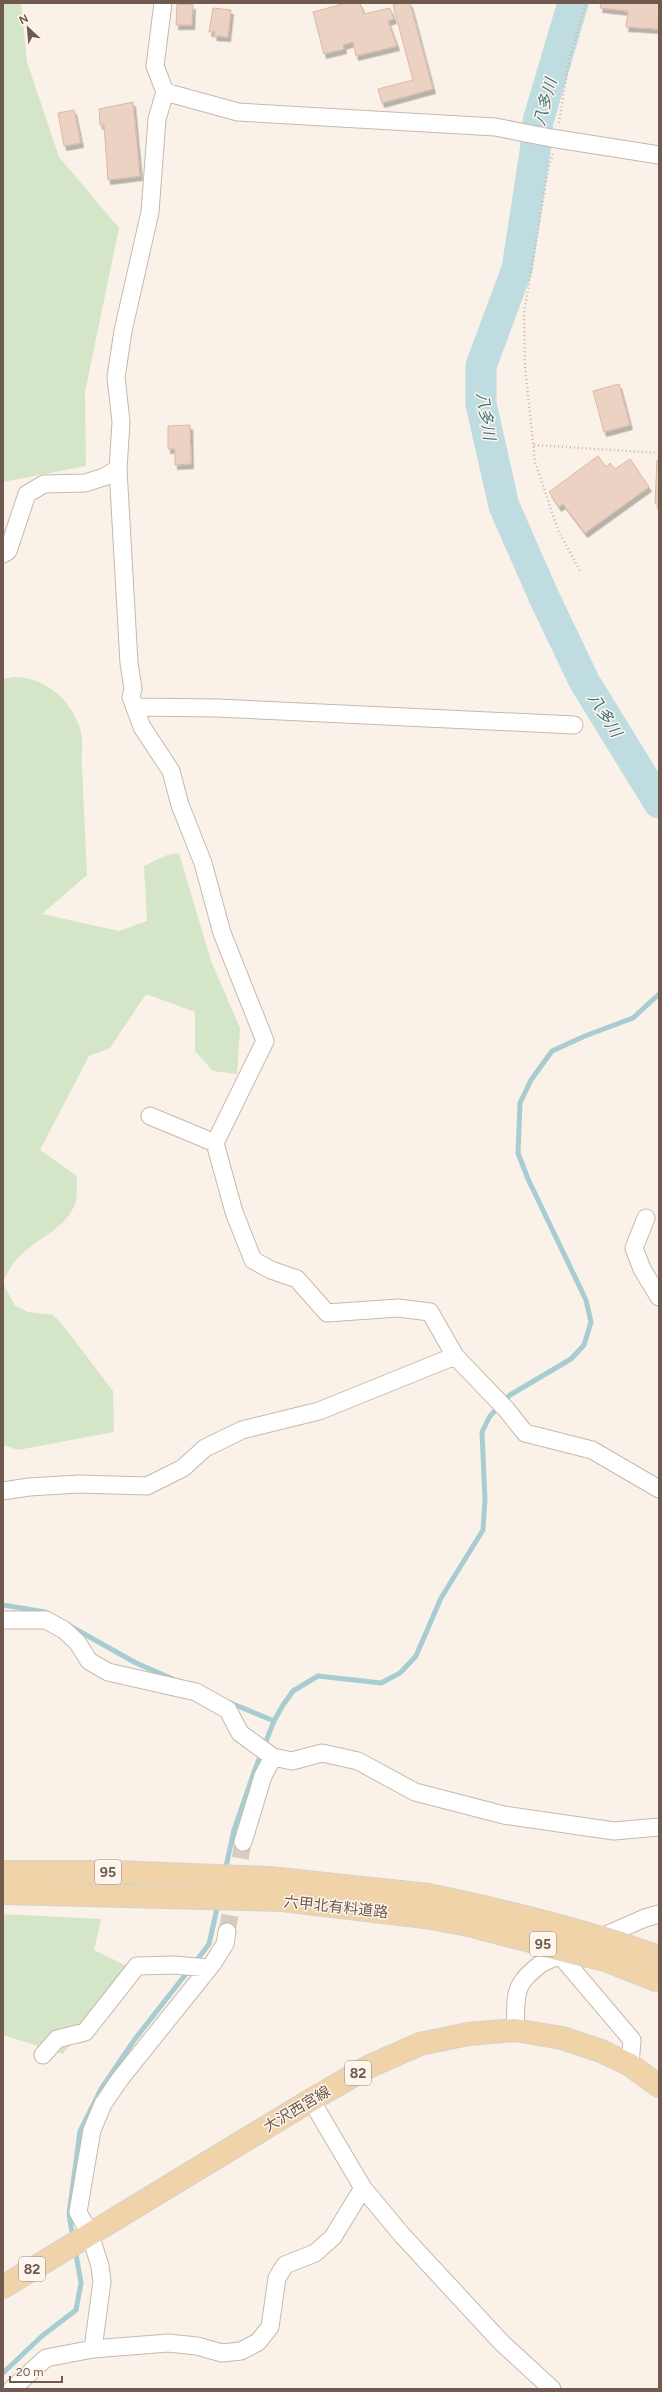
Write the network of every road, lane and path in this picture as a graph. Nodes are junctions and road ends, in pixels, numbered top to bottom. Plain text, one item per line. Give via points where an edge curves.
1 (163, 3) edge
2 (586, 3) edge
3 (165, 92) junction
4 (556, 138) junction
5 (659, 155) edge
6 (534, 445) junction
7 (659, 453) edge
8 (118, 469) junction
9 (3, 554) edge
10 (580, 571) dead end
11 (136, 707) junction
12 (574, 725) dead end
13 (150, 1116) dead end
14 (215, 1143) junction
15 (646, 1218) dead end
16 (659, 1297) edge
17 (455, 1356) junction
18 (659, 1489) edge
19 (3, 1491) edge
20 (3, 1620) edge
21 (272, 1757) junction
22 (659, 1827) edge
23 (243, 1842) tunnel mouth
24 (3, 1872) edge
25 (3, 1893) edge
26 (659, 1914) edge
27 (227, 1932) tunnel mouth
28 (560, 1955) junction
29 (659, 1957) edge
30 (207, 1968) junction
31 (659, 1981) edge
32 (514, 2030) junction
33 (43, 2055) dead end
34 (630, 2065) junction
35 (659, 2086) edge
36 (311, 2100) junction
37 (363, 2188) junction
38 (86, 2236) junction
39 (3, 2286) edge
40 (93, 2349) junction
41 (12, 2389) edge
42 (552, 2389) edge

1 - 3 street via 155,66
2 - 4 path via 569,60
3 - 4 street via 238,112 495,127
3 - 8 street via 157,119 150,212 123,330 116,377 121,422
4 - 5 street
4 - 6 path via 549,165 524,313 525,367 530,428
6 - 7 path
6 - 10 path via 535,462 558,530
8 - 9 street via 85,483 44,484 27,494 8,551
8 - 11 street via 131,697
11 - 12 street
11 - 14 street via 142,727 171,771 180,805 203,863 222,934 265,1041
13 - 14 street
14 - 17 street via 234,1212 253,1260 271,1270 297,1279 327,1313 398,1308 430,1312
15 - 16 street via 634,1248 642,1269
17 - 18 street via 525,1434 592,1450
17 - 19 street via 319,1411 242,1430 206,1448 182,1468 147,1486 79,1484
20 - 21 street via 46,1620 64,1630 77,1642 89,1661 108,1672 196,1692 228,1710 240,1732
21 - 22 street via 292,1761 322,1753 358,1761 415,1792 504,1815 614,1831
21 - 23 street via 263,1776
24 - 29 main road, 六甲北有料道路 / 95, bridge via 236,1876 352,1885 428,1895 504,1911 621,1943
25 - 31 main road, 六甲北有料道路 / 95, bridge via 217,1897 305,1902 425,1918 468,1925 608,1961
26 - 28 street
27 - 30 street via 225,1944
28 - 32 street via 528,1973 517,1987
28 - 34 street via 632,2040
30 - 33 street via 179,1965 136,1966 85,2032 57,2039
30 - 38 street via 103,2104 92,2130 78,2212
32 - 34 main road, 大沢西宮線 / 82 via 562,2038
32 - 36 main road, 大沢西宮線 / 82 via 468,2034 420,2044 368,2067
34 - 35 main road, 大沢西宮線 / 82
36 - 37 street
36 - 38 main road, 大沢西宮線 / 82
37 - 40 street via 333,2237 315,2253 286,2265 277,2278 270,2328 258,2342 241,2351 222,2352 168,2343
37 - 42 street via 402,2235 501,2342
38 - 39 main road, 大沢西宮線 / 82
38 - 40 street via 100,2266 102,2282
40 - 41 street via 46,2358

